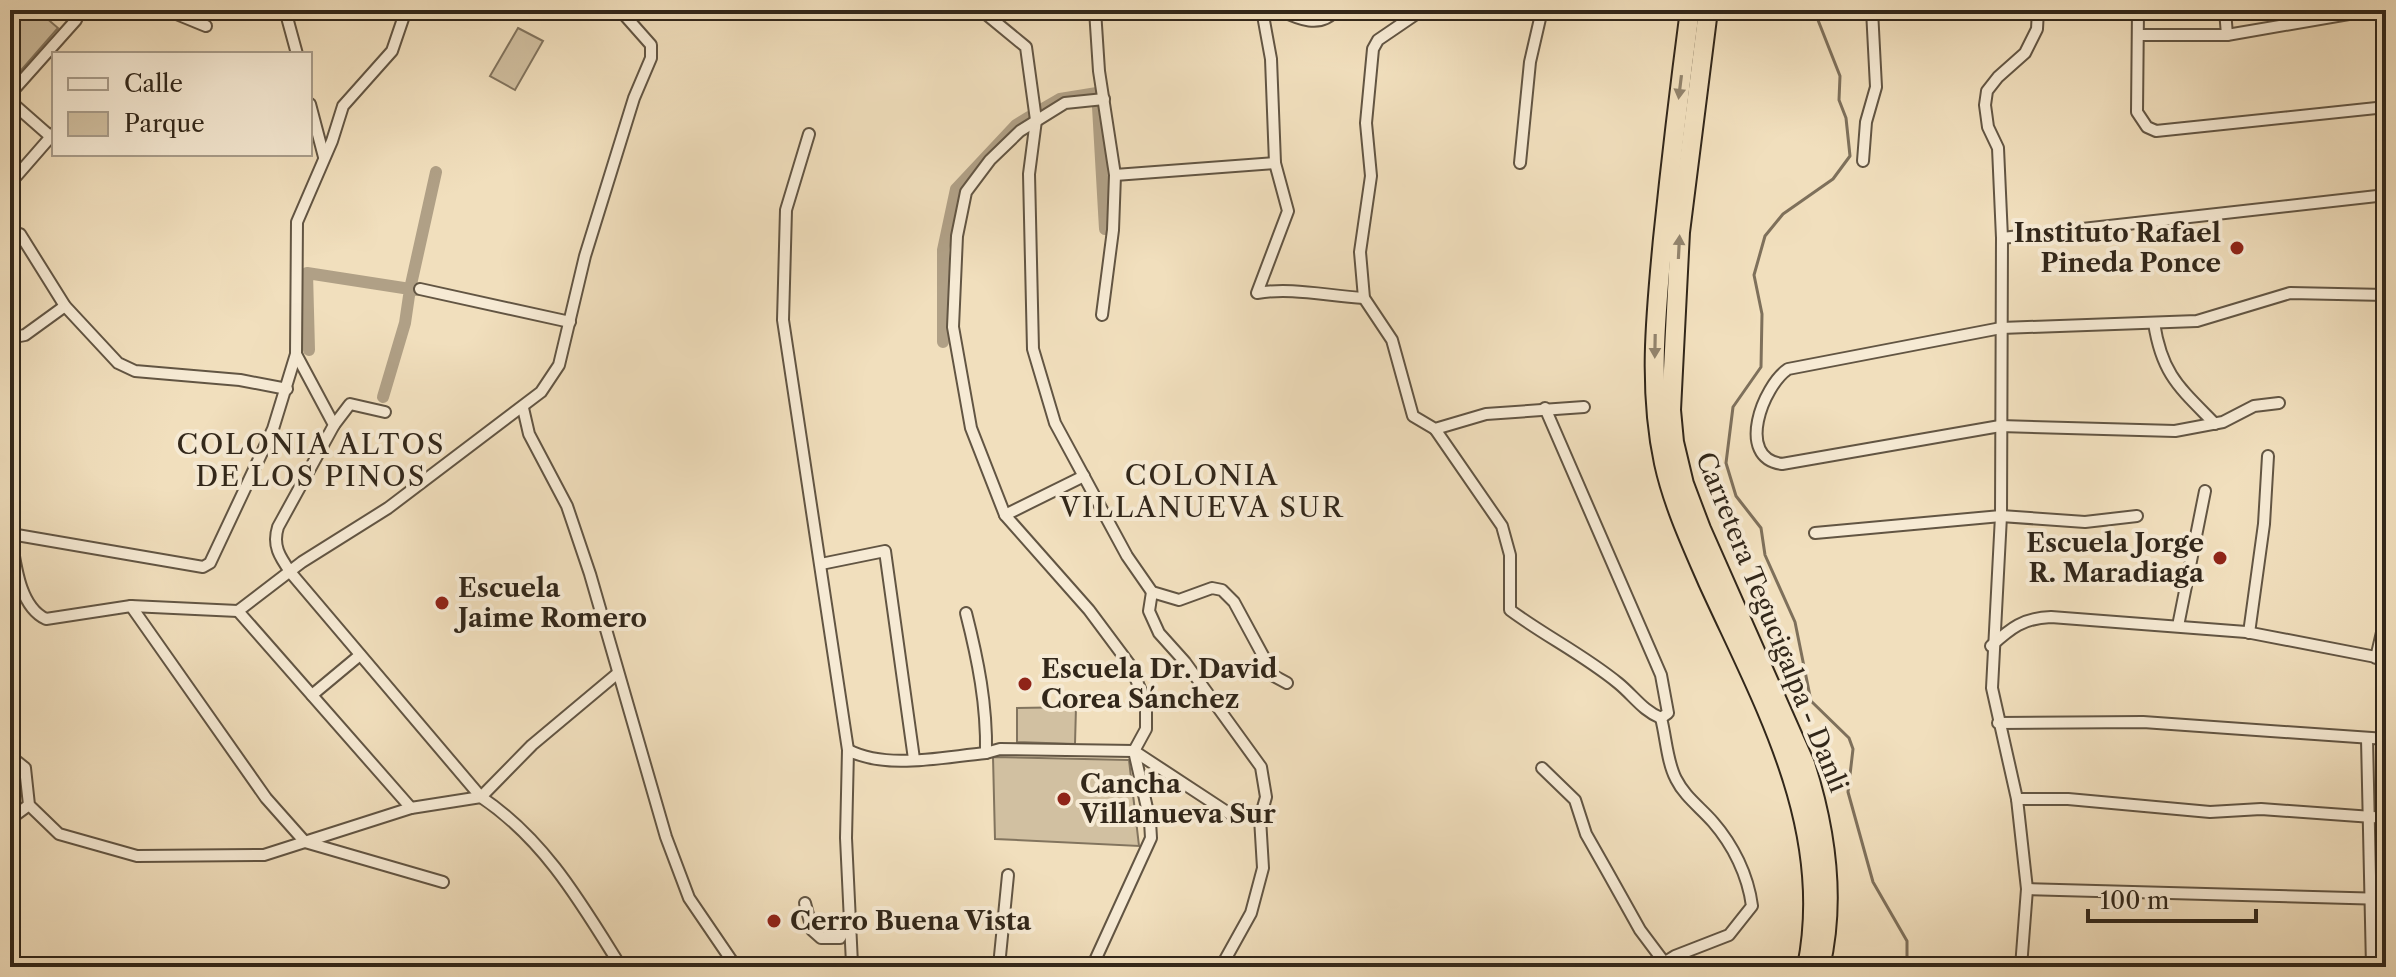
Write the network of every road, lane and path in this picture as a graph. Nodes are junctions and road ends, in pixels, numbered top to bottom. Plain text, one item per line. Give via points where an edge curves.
1 (80, 10) edge
2 (167, 10) edge
3 (285, 10) edge
4 (406, 10) edge
5 (620, 10) edge
6 (981, 10) edge
7 (1095, 10) edge
8 (1262, 10) edge
9 (1280, 10) edge
10 (1336, 10) edge
11 (1422, 10) edge
12 (1542, 10) edge
13 (1690, 10) edge
14 (1708, 10) edge
15 (1872, 10) edge
16 (2038, 10) edge
17 (2138, 10) edge
18 (2225, 10) edge
19 (2372, 10) edge
20 (206, 26) dead end
21 (2139, 35) junction
22 (2227, 35) junction
23 (296, 52) edge
24 (10, 94) edge
25 (1104, 99) junction
26 (10, 101) edge
27 (2386, 107) edge
28 (312, 112) edge
29 (1036, 120) junction
30 (809, 134) dead end
31 (52, 135) edge
32 (324, 157) junction
33 (1863, 161) dead end
34 (1275, 163) junction
35 (1520, 163) dead end
36 (1115, 175) junction
37 (13, 180) dead end
38 (2386, 195) edge
39 (20, 234) dead end
40 (2002, 238) junction
41 (420, 289) dead end
42 (2386, 295) edge
43 (1364, 298) junction
44 (65, 306) junction
45 (1102, 315) dead end
46 (570, 322) junction
47 (2154, 323) junction
48 (2001, 328) junction
49 (10, 338) edge
50 (296, 354) junction
51 (287, 389) junction
52 (2279, 403) dead end
53 (1584, 407) dead end
54 (523, 408) junction
55 (1545, 408) junction
56 (385, 412) dead end
57 (2215, 424) junction
58 (334, 425) junction
59 (2000, 426) junction
60 (1435, 429) junction
61 (2268, 456) dead end
62 (1084, 476) junction
63 (2205, 491) dead end
64 (1005, 515) junction
65 (2001, 516) junction
66 (2137, 516) dead end
67 (10, 532) edge
68 (1815, 533) dead end
69 (821, 564) junction
70 (291, 573) junction
71 (1152, 592) junction
72 (131, 606) junction
73 (238, 611) junction
74 (966, 613) dead end
75 (2386, 615) edge
76 (2178, 626) junction
77 (2249, 633) junction
78 (1991, 646) junction
79 (360, 655) junction
80 (2381, 659) edge
81 (618, 673) junction
82 (1287, 683) dead end
83 (312, 695) junction
84 (1661, 718) junction
85 (1998, 723) junction
86 (2367, 739) junction
87 (2386, 739) edge
88 (848, 750) junction
89 (1134, 751) junction
90 (986, 753) junction
91 (10, 756) edge
92 (914, 759) junction
93 (1542, 768) dead end
94 (481, 797) junction
95 (2017, 799) junction
96 (29, 805) junction
97 (411, 808) junction
98 (1260, 818) junction
99 (2369, 818) junction
100 (2386, 818) edge
101 (10, 819) edge
102 (305, 842) junction
103 (1008, 875) dead end
104 (443, 882) dead end
105 (2027, 889) junction
106 (2386, 899) edge
107 (2371, 900) junction
108 (805, 903) dead end
109 (851, 917) junction
110 (1661, 964) edge
111 (850, 966) edge
112 (999, 966) edge
113 (1014, 966) edge
114 (1092, 966) edge
115 (621, 967) edge
116 (736, 967) edge
117 (979, 967) edge
118 (1221, 967) edge
119 (1807, 967) edge
120 (1820, 967) edge
121 (2021, 967) edge
122 (2372, 967) edge

1 - 24 street
2 - 20 street
3 - 23 street
4 - 32 street via 392,51 343,106
5 - 46 street via 651,45 651,58 585,256
6 - 29 street via 1026,47
7 - 25 street
8 - 34 street via 1271,59
9 - 10 street via 1313,22 1328,19
11 - 43 street via 1373,49 1366,123 1371,176 1360,252
12 - 35 street via 1530,62
13 -> 119 highway, Carretera Tegucigalpa - Danli via 1656,307 1657,420 1664,464 1692,546 1801,797 1815,881
120 -> 14 highway, Carretera Tegucigalpa - Danli via 1827,872 1816,798 1701,529 1674,442 1680,232
15 - 33 street via 1876,87
16 - 40 street via 2037,29 2025,53 1987,91 1988,127 1998,148
17 - 21 street
18 - 22 street
19 - 22 street
21 - 22 street
21 - 27 street via 2137,112 2156,131
25 - 29 street via 1065,103
25 - 36 street
26 - 31 street
28 - 32 street
29 - 62 street via 1029,174 1033,349 1055,423
29 - 64 street via 990,160 966,192 957,236 953,327 960,372 971,428
30 - 69 street via 786,210 783,320
31 - 37 street
32 - 50 street via 297,222
34 - 36 street
34 - 43 street via 1288,211 1257,293 1284,288
36 - 45 street
38 - 40 street
39 - 44 street
40 - 48 street
41 - 46 street
42 - 47 street via 2290,293 2197,321
43 - 60 street via 1392,340 1413,416
44 - 49 street via 25,335
44 - 51 street via 109,355 135,371
46 - 54 street via 559,365
47 - 48 street
47 - 57 street via 2159,357
48 - 59 street
48 - 59 street via 1788,369 1773,382 1756,431 1767,458 1782,464
50 - 51 street
50 - 58 street
51 - 67 street via 217,554 203,567
52 - 57 street via 2254,406
53 - 55 street
54 - 70 street
54 - 81 street via 529,434 567,506
55 - 60 street via 1486,414
55 - 84 street via 1661,675 1668,713
56 - 58 street via 350,404
57 - 59 street via 2175,431
58 - 70 street via 276,534 278,552
59 - 65 street
60 - 84 street via 1502,526 1510,555 1510,610 1619,683
61 - 77 street
62 - 64 street
62 - 71 street
63 - 76 street
64 - 89 street via 1130,665 1146,703 1146,729
65 - 66 street via 2085,522
65 - 68 street
65 - 78 street
67 - 72 street via 34,613 46,619
69 - 88 street
69 - 92 street via 885,551
70 - 73 street
70 - 79 street
71 - 82 street via 1179,600 1212,588 1222,590 1234,602 1274,676
71 - 98 street via 1149,611 1159,633 1261,767 1266,797
72 - 73 street
72 - 102 street via 266,798
73 - 83 street
74 - 90 street via 978,662
75 - 80 street
76 - 77 street
76 - 78 street via 2031,618
77 - 80 street
78 - 85 street
79 - 83 street
79 - 94 street
81 - 94 street via 532,745
81 - 116 street via 689,898
83 - 97 street
84 - 110 street via 1673,775 1738,859 1752,906 1729,935
85 - 86 street via 2143,722
85 - 95 street
86 - 87 street
86 - 99 street
88 - 92 street via 864,758
88 - 109 street
89 - 90 street
89 - 98 street via 1230,814
89 - 114 street via 1151,838
90 - 92 street
91 - 96 street via 25,768
93 - 110 street via 1575,800 1586,834
94 - 97 street
94 - 115 street via 543,849
95 - 99 street
95 - 105 street
96 - 101 street
96 - 102 street via 59,834 137,856 264,855
97 - 102 street
98 - 118 street via 1263,868 1251,913
99 - 100 street
99 - 107 street
102 - 104 street
103 - 112 street
105 - 107 street
105 - 121 street
106 - 107 street
107 - 122 street
108 - 109 street via 812,930 821,938 840,938
109 - 111 street
112 - 113 street
112 - 117 street
113 - 114 street

